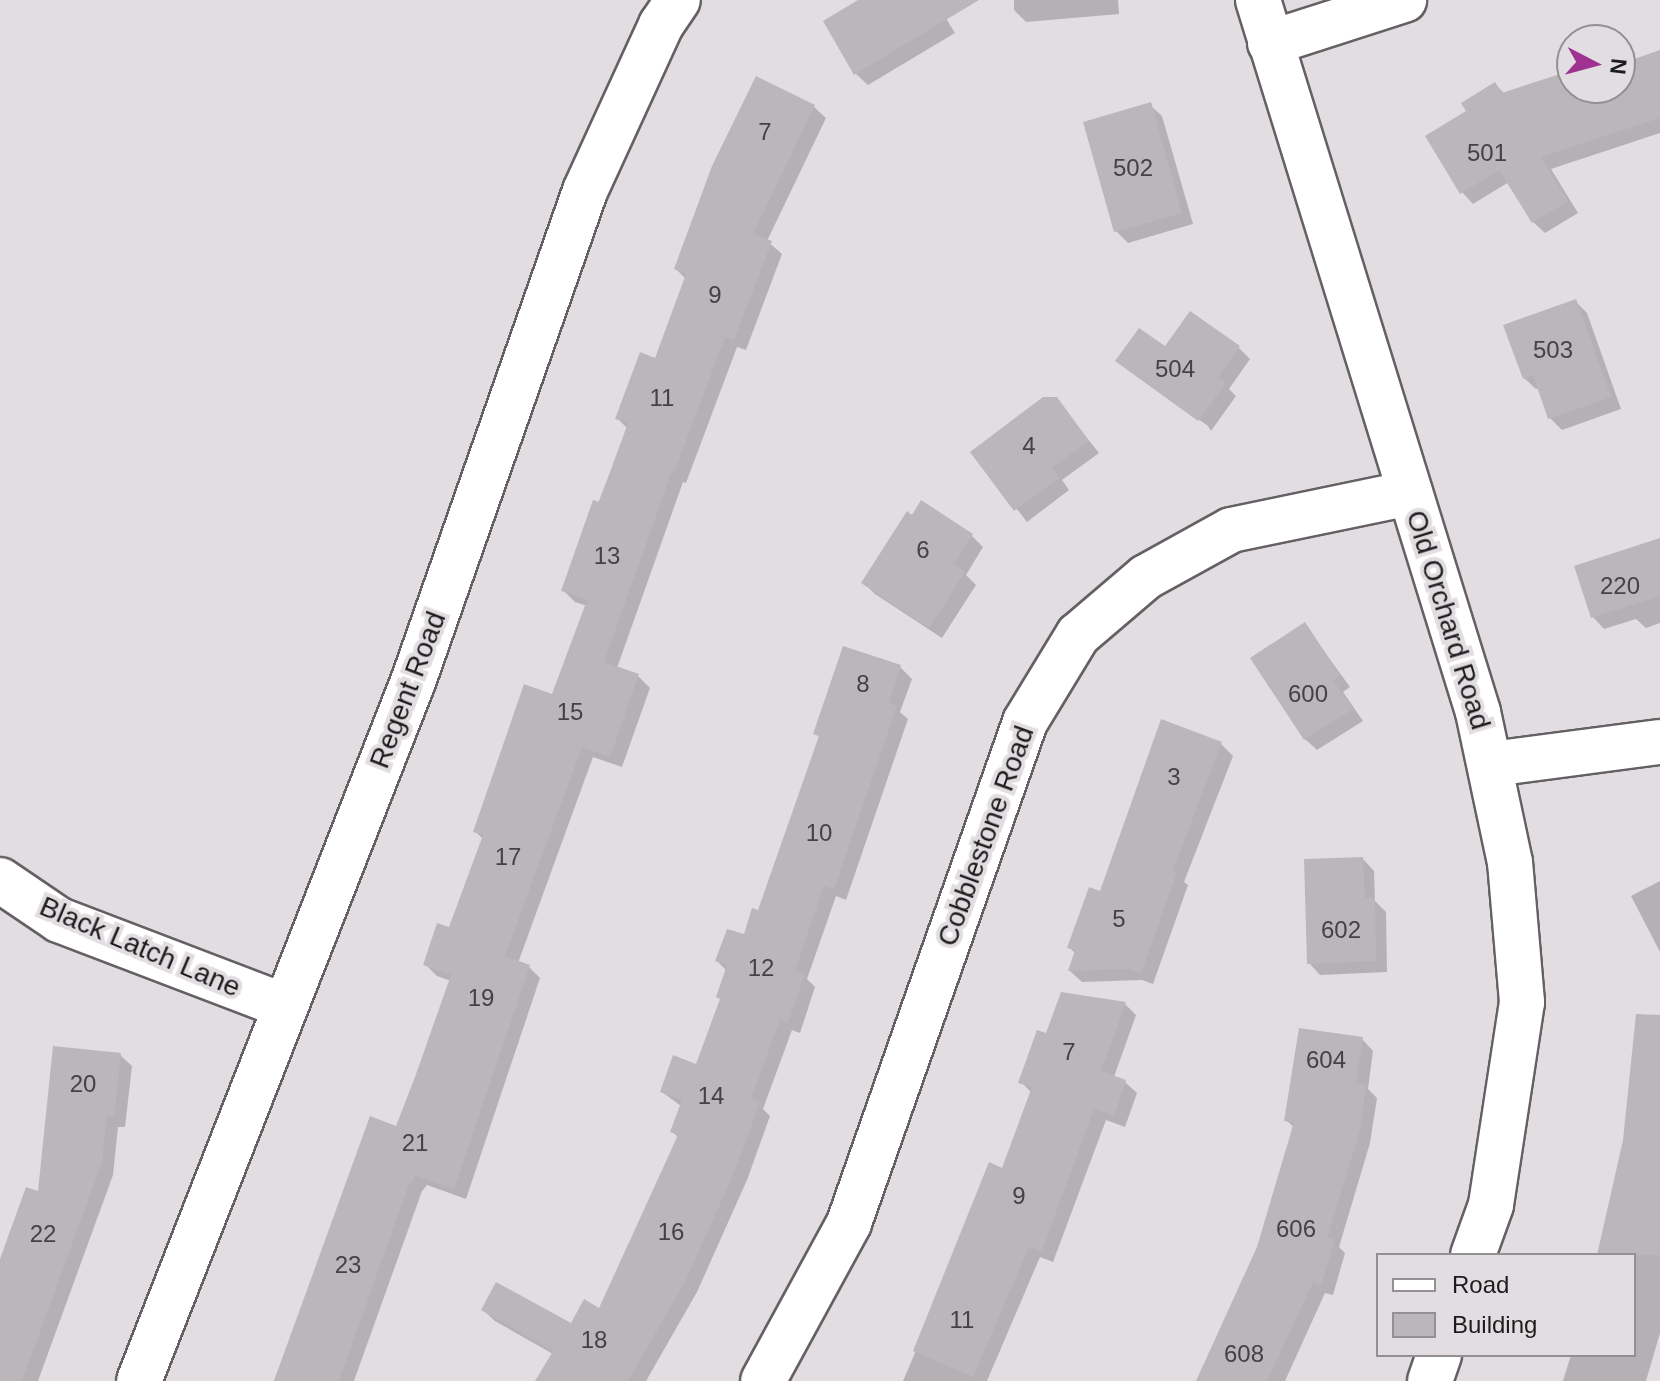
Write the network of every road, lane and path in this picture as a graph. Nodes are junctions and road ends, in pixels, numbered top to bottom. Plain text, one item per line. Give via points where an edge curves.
1 (678, 0) edge
2 (1258, 0) edge
3 (1404, 0) edge
4 (1270, 43) junction
5 (1410, 493) junction
6 (1660, 742) edge
7 (1492, 764) junction
8 (0, 880) edge
9 (284, 1006) junction
10 (1474, 1253) edge
11 (1438, 1357) edge
12 (139, 1381) edge
13 (763, 1381) edge
14 (1430, 1381) edge

1 - 9 street, Regent Road via 661,25 585,191 414,679
2 - 4 street, Old Orchard Road
3 - 4 street
4 - 5 street, Old Orchard Road
5 - 7 street, Old Orchard Road
5 - 13 street, Cobblestone Road via 1231,530 1146,577 1078,635 1025,722 849,1223
6 - 7 street
7 - 10 street, Old Orchard Road via 1510,862 1522,1002 1491,1205
8 - 9 street, Black Latch Lane via 59,920
9 - 12 street, Regent Road
11 - 14 street

